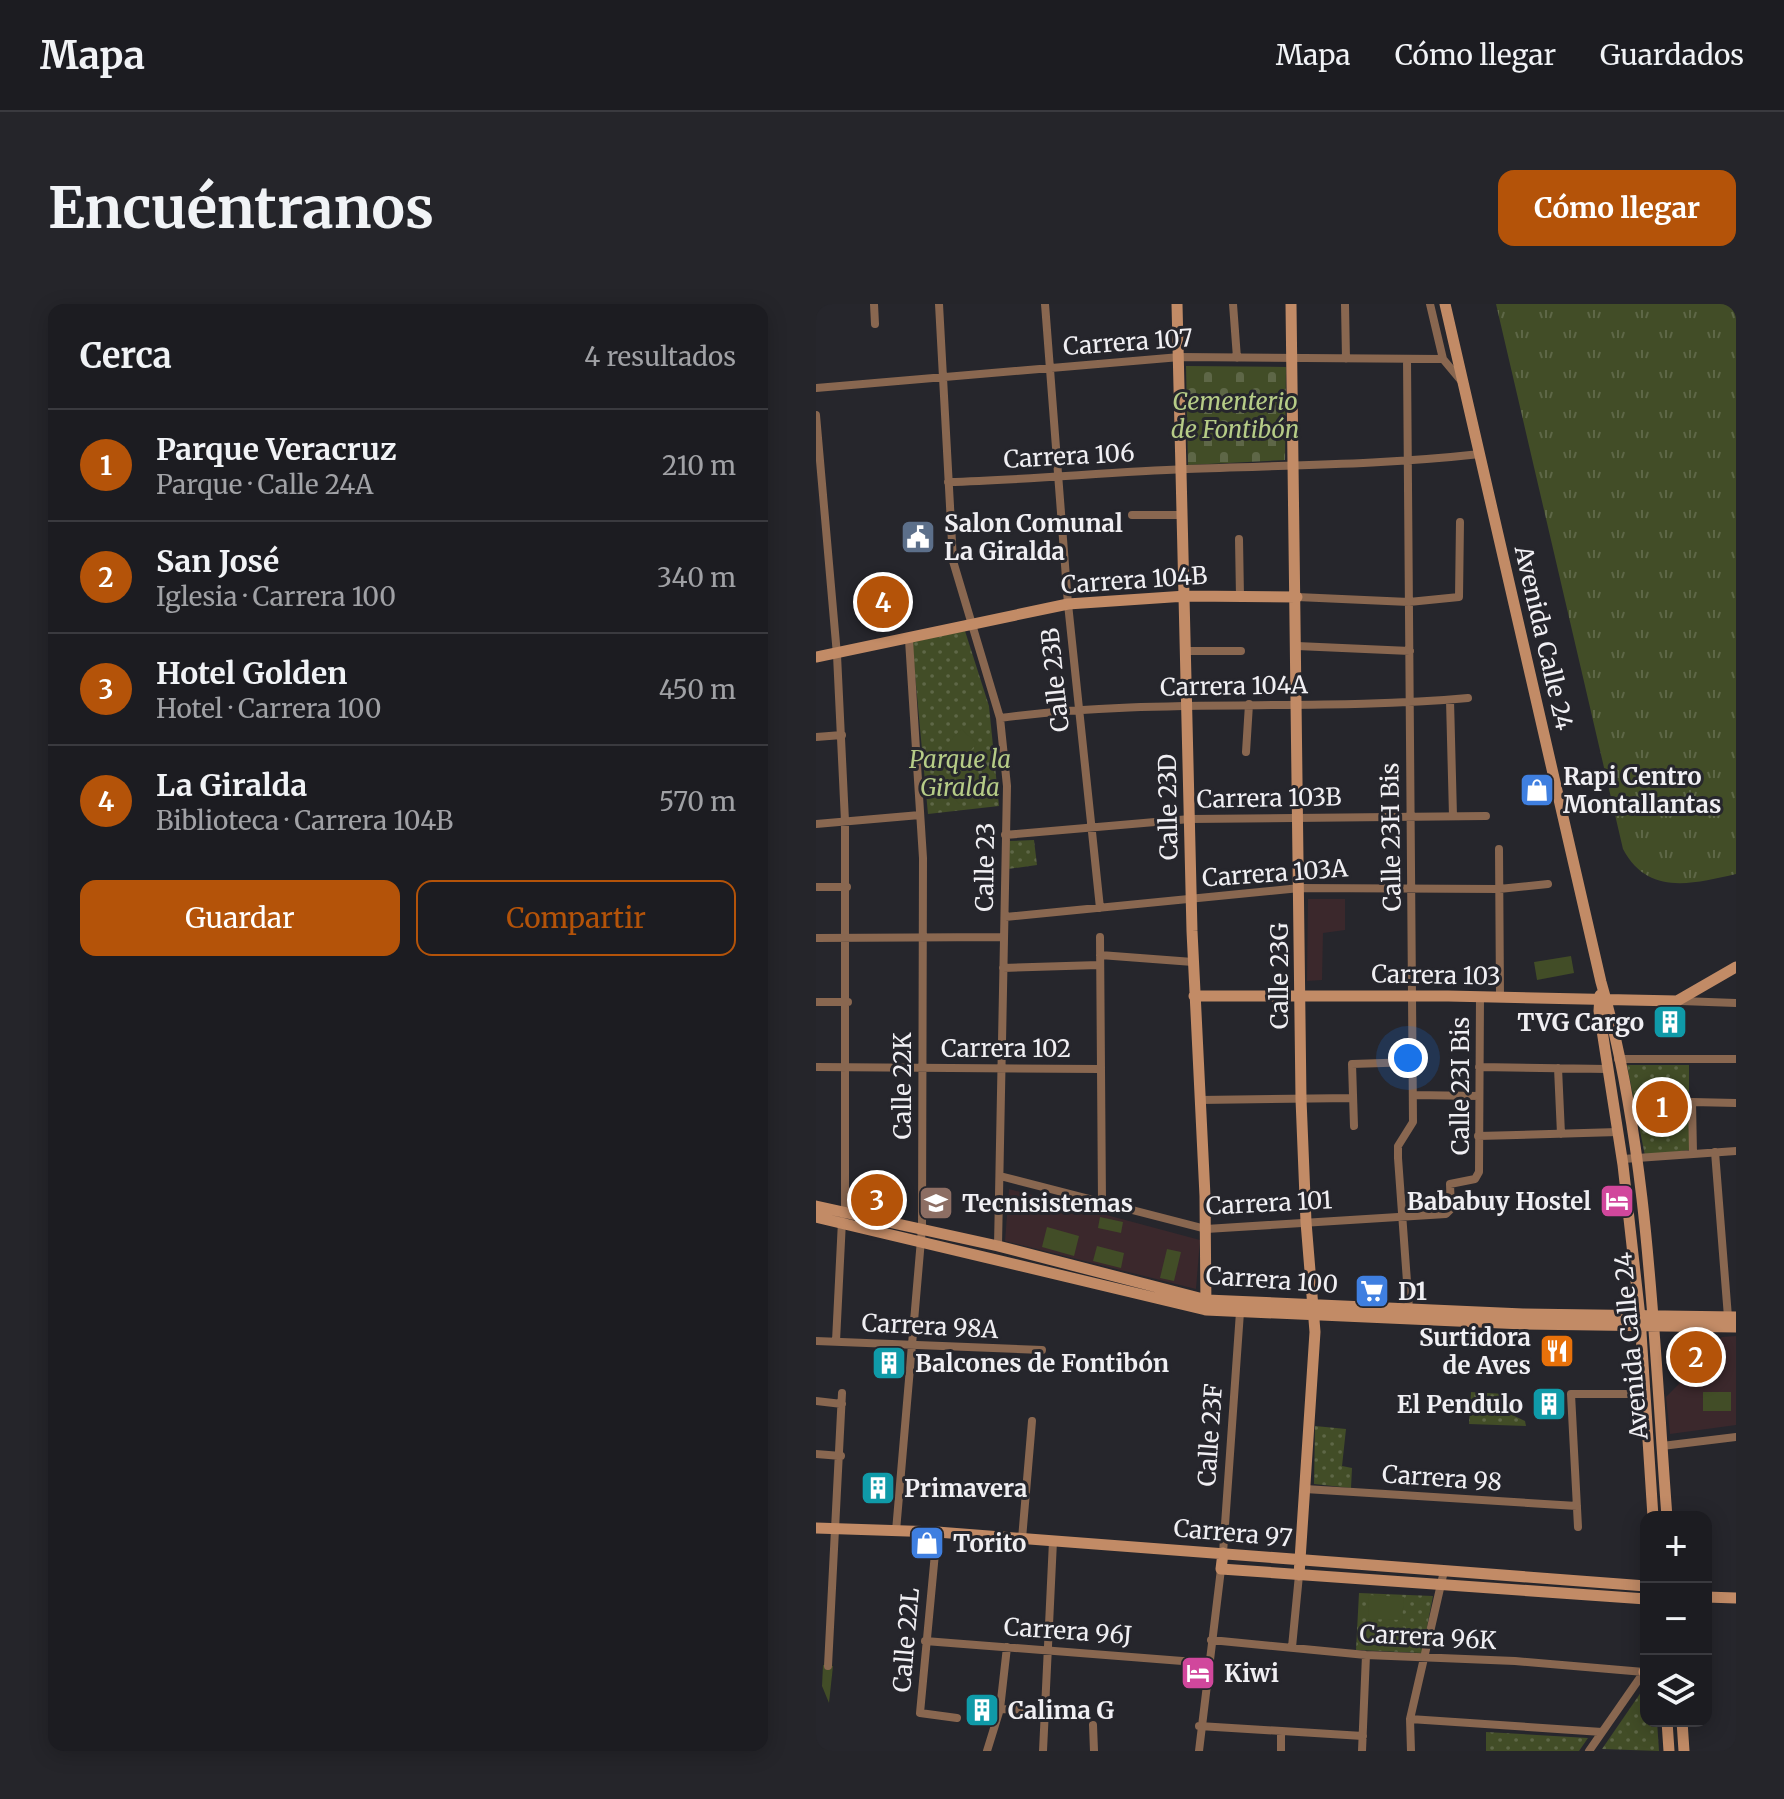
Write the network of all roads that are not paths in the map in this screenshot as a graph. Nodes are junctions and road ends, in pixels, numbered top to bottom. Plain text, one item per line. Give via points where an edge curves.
1 (874, 304) edge
2 (939, 304) edge
3 (1045, 304) edge
4 (1177, 304) edge
5 (1233, 304) edge
6 (1291, 304) edge
7 (1345, 304) edge
8 (1430, 304) edge
9 (1443, 304) edge
10 (1434, 319) junction
11 (875, 324) dead end
12 (1180, 357) junction
13 (1237, 358) junction
14 (1294, 359) junction
15 (1346, 359) junction
16 (1407, 359) junction
17 (1443, 359) junction
18 (1050, 368) junction
19 (943, 377) junction
20 (1463, 383) junction
21 (816, 388) edge
22 (816, 415) edge
23 (1480, 454) junction
24 (1407, 462) junction
25 (1296, 465) junction
26 (1183, 469) junction
27 (1060, 479) junction
28 (948, 482) junction
29 (1132, 515) dead end
30 (1183, 515) junction
31 (1460, 522) dead end
32 (1239, 539) dead end
33 (1186, 596) junction
34 (1240, 597) junction
35 (1297, 597) junction
36 (1409, 602) junction
37 (1068, 604) junction
38 (973, 626) junction
39 (909, 640) junction
40 (1297, 646) junction
41 (1185, 651) junction
42 (1241, 651) dead end
43 (1410, 651) junction
44 (837, 655) junction
45 (816, 657) edge
46 (1468, 698) dead end
47 (1450, 700) junction
48 (1249, 704) junction
49 (1410, 704) junction
50 (1297, 705) junction
51 (1077, 707) junction
52 (1187, 707) junction
53 (1000, 718) junction
54 (842, 735) junction
55 (816, 737) edge
56 (1246, 752) dead end
57 (920, 815) junction
58 (1299, 815) junction
59 (1453, 816) junction
60 (1486, 816) dead end
61 (1410, 817) junction
62 (1190, 819) junction
63 (845, 821) junction
64 (816, 824) edge
65 (1091, 830) junction
66 (1005, 835) junction
67 (1499, 849) dead end
68 (1548, 884) dead end
69 (1411, 886) junction
70 (816, 887) edge
71 (847, 887) junction
72 (1300, 888) junction
73 (1499, 889) junction
74 (1191, 899) junction
75 (1100, 908) junction
76 (1005, 917) junction
77 (1004, 937) junction
78 (1100, 937) dead end
79 (816, 938) edge
80 (848, 938) junction
81 (924, 939) junction
82 (1100, 955) junction
83 (1193, 962) junction
84 (1099, 965) junction
85 (1736, 967) edge
86 (1003, 968) junction
87 (1194, 996) junction
88 (1302, 996) junction
89 (1414, 996) junction
90 (1480, 997) junction
91 (1500, 997) junction
92 (1603, 1000) junction
93 (1677, 1001) junction
94 (816, 1002) edge
95 (848, 1002) junction
96 (1736, 1003) edge
97 (1618, 1059) junction
98 (1736, 1059) edge
99 (1414, 1062) junction
100 (816, 1067) edge
101 (845, 1067) junction
102 (921, 1067) junction
103 (1479, 1067) junction
104 (1002, 1068) junction
105 (1558, 1068) junction
106 (1100, 1069) junction
107 (1607, 1069) junction
108 (1413, 1095) junction
109 (1479, 1096) junction
110 (1353, 1098) junction
111 (1301, 1099) junction
112 (1199, 1100) junction
113 (1736, 1103) edge
114 (1354, 1126) dead end
115 (1618, 1132) junction
116 (1561, 1134) junction
117 (1478, 1136) junction
118 (1736, 1151) edge
119 (1715, 1152) junction
120 (1693, 1153) junction
121 (1629, 1159) junction
122 (1000, 1176) junction
123 (1102, 1202) junction
124 (816, 1206) edge
125 (1449, 1212) joint
126 (843, 1216) junction
127 (1403, 1216) junction
128 (816, 1217) edge
129 (1306, 1222) junction
130 (1206, 1229) junction
131 (922, 1234) junction
132 (998, 1246) junction
133 (1206, 1305) junction
134 (1409, 1309) junction
135 (1313, 1310) junction
136 (1240, 1312) junction
137 (1733, 1320) edge
138 (1646, 1322) junction
139 (816, 1341) edge
140 (836, 1341) junction
141 (910, 1344) junction
142 (1042, 1350) dead end
143 (842, 1393) dead end
144 (1644, 1394) junction
145 (816, 1401) edge
146 (842, 1404) junction
147 (1032, 1421) dead end
148 (1736, 1437) edge
149 (1662, 1446) junction
150 (816, 1454) edge
151 (841, 1456) junction
152 (1305, 1489) junction
153 (1577, 1506) junction
154 (1653, 1511) edge
155 (1667, 1511) edge
156 (1578, 1527) dead end
157 (816, 1528) edge
158 (837, 1528) junction
159 (896, 1531) junction
160 (937, 1532) junction
161 (1022, 1539) junction
162 (1053, 1541) junction
163 (1223, 1553) junction
164 (1300, 1561) junction
165 (1221, 1569) junction
166 (1444, 1571) junction
167 (1299, 1575) junction
168 (1441, 1585) junction
169 (1640, 1586) edge
170 (1712, 1597) edge
171 (1736, 1598) edge
172 (1640, 1599) edge
173 (1211, 1640) junction
174 (925, 1641) junction
175 (1007, 1647) junction
176 (1292, 1647) junction
177 (1047, 1650) junction
178 (1366, 1655) junction
179 (1424, 1657) junction
180 (1208, 1663) junction
181 (828, 1666) dead end
182 (1640, 1671) edge
183 (1640, 1678) edge
184 (1000, 1709) junction
185 (1043, 1710) junction
186 (957, 1718) dead end
187 (1410, 1719) junction
188 (1093, 1725) dead end
189 (1199, 1726) junction
190 (1667, 1727) edge
191 (1682, 1727) edge
192 (1281, 1731) junction
193 (1602, 1732) junction
194 (1363, 1736) junction
195 (987, 1751) edge
196 (1043, 1751) edge
197 (1094, 1751) edge
198 (1199, 1751) edge
199 (1281, 1751) edge
200 (1362, 1751) edge
201 (1411, 1751) edge
202 (1589, 1751) edge
203 (1669, 1751) edge
204 (1684, 1751) edge

1 - 11 street
2 - 19 street, Calle 23
3 - 18 street, Calle 23B
4 - 12 street, Calle 23D
5 - 13 street
6 - 14 street, Calle 23G
7 - 15 street
8 - 10 street
9 - 10 street
9 - 20 street, Avenida Calle 24
10 - 17 street
12 - 13 street, Carrera 107
12 - 18 street, Carrera 107
12 - 26 street, Calle 23D
13 - 14 street, Carrera 107
14 - 15 street, Carrera 107
14 - 25 street, Calle 23G
15 - 16 street, Carrera 107
16 - 17 street, Carrera 107
16 - 24 street, Calle 23H Bis
17 - 20 street
18 - 19 street, Carrera 107
18 - 27 street, Calle 23B
19 - 21 street, Carrera 107
19 - 28 street, Calle 23
20 - 23 street, Avenida Calle 24
22 - 44 street
23 - 24 street, Carrera 106
23 - 92 street, Avenida Calle 24
24 - 25 street, Carrera 106
24 - 36 street, Calle 23H Bis
25 - 26 street, Carrera 106
25 - 35 street, Calle 23G
26 - 27 street, Carrera 106
26 - 30 street, Calle 23D
27 - 28 street, Carrera 106
27 - 37 street, Calle 23B
28 - 38 street, Calle 23 via 953,561
29 - 30 street
30 - 33 street, Calle 23D
31 - 36 street, Carrera 104B via 1459,597
32 - 34 street
33 - 34 street, Carrera 104B
33 - 37 street, Carrera 104B
33 - 41 street, Calle 23D
34 - 35 street, Carrera 104B
35 - 36 street, Carrera 104B
35 - 40 street, Calle 23G
36 - 43 street, Calle 23H Bis
37 - 38 street, Carrera 104B
37 - 51 street, Calle 23B
38 - 39 street, Carrera 104B
38 - 53 street, Calle 23
39 - 44 street, Carrera 104B
39 - 57 street, Calle 22K
40 - 43 street
40 - 50 street, Calle 23G
41 - 42 street
41 - 52 street, Calle 23D
43 - 49 street, Calle 23H Bis
44 - 45 street, Carrera 104B
44 - 54 street
46 - 47 street, Carrera 104A
47 - 49 street, Carrera 104A
47 - 59 street
48 - 50 street, Carrera 104A
48 - 52 street, Carrera 104A
48 - 56 street
49 - 50 street, Carrera 104A
49 - 61 street, Calle 23H Bis
50 - 58 street, Calle 23G
51 - 52 street, Carrera 104A
51 - 53 street, Carrera 104A
51 - 65 street, Calle 23B
52 - 62 street, Calle 23D
53 - 66 street, Calle 23 via 1007,786
54 - 55 street
54 - 63 street
57 - 63 street
57 - 81 street, Calle 22K
58 - 61 street, Carrera 103B
58 - 62 street, Carrera 103B
58 - 72 street, Calle 23G
59 - 60 street, Carrera 103B
59 - 61 street, Carrera 103B
61 - 69 street, Calle 23H Bis
62 - 65 street, Carrera 103B
62 - 74 street, Calle 23D
63 - 64 street
63 - 71 street
65 - 66 street, Carrera 103B
65 - 75 street, Calle 23B
66 - 76 street, Calle 23
67 - 73 street
68 - 73 street, Carrera 103A
69 - 72 street, Carrera 103A
69 - 73 street, Carrera 103A
69 - 89 street, Calle 23H Bis
70 - 71 street
71 - 80 street
72 - 74 street, Carrera 103A
72 - 88 street, Calle 23G
73 - 91 street
74 - 75 street, Carrera 103A
74 - 83 street, Calle 23D
75 - 76 street, Carrera 103A
76 - 77 street, Calle 23
77 - 81 street
77 - 86 street, Calle 23
78 - 82 street
79 - 80 street
80 - 81 street
80 - 95 street
81 - 102 street, Calle 22K
82 - 83 street
82 - 84 street
83 - 87 street, Calle 23D
84 - 86 street
84 - 106 street
85 - 93 street
86 - 104 street, Calle 23
87 - 88 street, Carrera 103
87 - 112 street, Calle 23D
88 - 89 street, Carrera 103
88 - 111 street, Calle 23G
89 - 90 street, Carrera 103
89 - 99 street, Calle 23H Bis
90 - 91 street, Carrera 103
90 - 103 street, Calle 23I Bis
91 - 92 street, Carrera 103
92 - 93 street, Carrera 103
92 - 97 street, Avenida Calle 24
92 - 107 street, Avenida Calle 24
93 - 96 street, Carrera 103
94 - 95 street
95 - 101 street
97 - 98 street
97 - 121 street, Avenida Calle 24
99 - 108 street, Calle 23H Bis
99 - 110 street via 1351,1065
100 - 101 street, Carrera 102
101 - 102 street, Carrera 102
101 - 126 street
102 - 104 street, Carrera 102
102 - 131 street, Calle 22K
103 - 105 street
103 - 109 street, Calle 23I Bis
104 - 106 street, Carrera 102
104 - 122 street, Calle 23
105 - 107 street
105 - 116 street
106 - 123 street
107 - 115 street, Avenida Calle 24
108 - 109 street
108 - 127 street, Calle 23H Bis via 1413,1122 1398,1146
109 - 117 street, Calle 23I Bis
110 - 111 street
110 - 114 street
111 - 112 street
111 - 129 street, Calle 23G
112 - 130 street, Calle 23D
113 - 120 street via 1692,1102
115 - 116 street
115 - 121 street, Avenida Calle 24
116 - 117 street
117 - 125 street, Calle 23I Bis via 1478,1175 1450,1184
118 - 119 street
119 - 120 street
119 - 137 street
120 - 121 street
121 - 138 street, Avenida Calle 24
122 - 123 street, Carrera 101
122 - 132 street, Calle 23
123 - 130 street, Carrera 101
124 - 126 street, Carrera 100
125 - 127 street, Carrera 101
126 - 128 street, Carrera 100
126 - 131 street, Carrera 100
126 - 140 street
127 - 129 street, Carrera 101
127 - 134 street, Calle 23H Bis
129 - 130 street, Carrera 101
129 - 135 street, Calle 23G
130 - 133 street, Calle 23D
131 - 132 street, Carrera 100
131 - 133 street, Carrera 100 via 1075,1280
131 - 141 street, Calle 22K
132 - 133 street, Carrera 100
133 - 135 street, Carrera 100
133 - 136 street, Carrera 100
134 - 135 street, Carrera 100
134 - 138 street, Carrera 100
135 - 136 street, Carrera 100
135 - 138 street, Carrera 100
135 - 152 street, Calle 23G
136 - 163 street, Calle 23F
137 - 138 street, Carrera 100
138 - 144 street, Avenida Calle 24
138 - 149 street, Avenida Calle 24
139 - 140 street, Carrera 98A
140 - 141 street, Carrera 98A
141 - 142 street, Carrera 98A
141 - 159 street, Calle 22K
143 - 146 street
144 - 153 street via 1571,1394
144 - 154 street, Avenida Calle 24
145 - 146 street
146 - 151 street
147 - 161 street
148 - 149 street
149 - 155 street, Avenida Calle 24
150 - 151 street
151 - 158 street
152 - 153 street, Carrera 98
152 - 164 street, Calle 23G
153 - 156 street
157 - 158 street, Carrera 97
158 - 159 street, Carrera 97
158 - 181 street
159 - 160 street, Carrera 97
160 - 161 street, Carrera 97
160 - 174 street, Calle 22L
161 - 162 street, Carrera 97
162 - 163 street, Carrera 97
162 - 177 street
163 - 164 street, Carrera 97
163 - 165 street, Calle 23F
164 - 166 street, Carrera 97
164 - 167 street, Calle 23G
165 - 167 street, Carrera 97
165 - 173 street, Calle 23F
166 - 168 street
166 - 169 street, Carrera 97
167 - 168 street, Carrera 97
167 - 176 street, Calle 23G
168 - 172 street, Carrera 97
168 - 179 street
170 - 171 street
173 - 176 street, Carrera 96K
173 - 180 street, Calle 23F
174 - 175 street, Carrera 96J
174 - 186 street, Calle 22L via 920,1713
175 - 177 street, Carrera 96J
175 - 184 street
176 - 178 street, Carrera 96K
177 - 180 street, Carrera 96J
177 - 185 street
178 - 179 street, Carrera 96K
178 - 194 street
179 - 182 street, Carrera 96K
179 - 187 street
180 - 189 street, Calle 23F
183 - 193 street
184 - 185 street
184 - 195 street
185 - 196 street
187 - 193 street
187 - 201 street
188 - 197 street
189 - 192 street
189 - 198 street, Calle 23F
190 - 203 street
191 - 204 street
192 - 194 street
192 - 199 street
193 - 202 street
194 - 200 street

